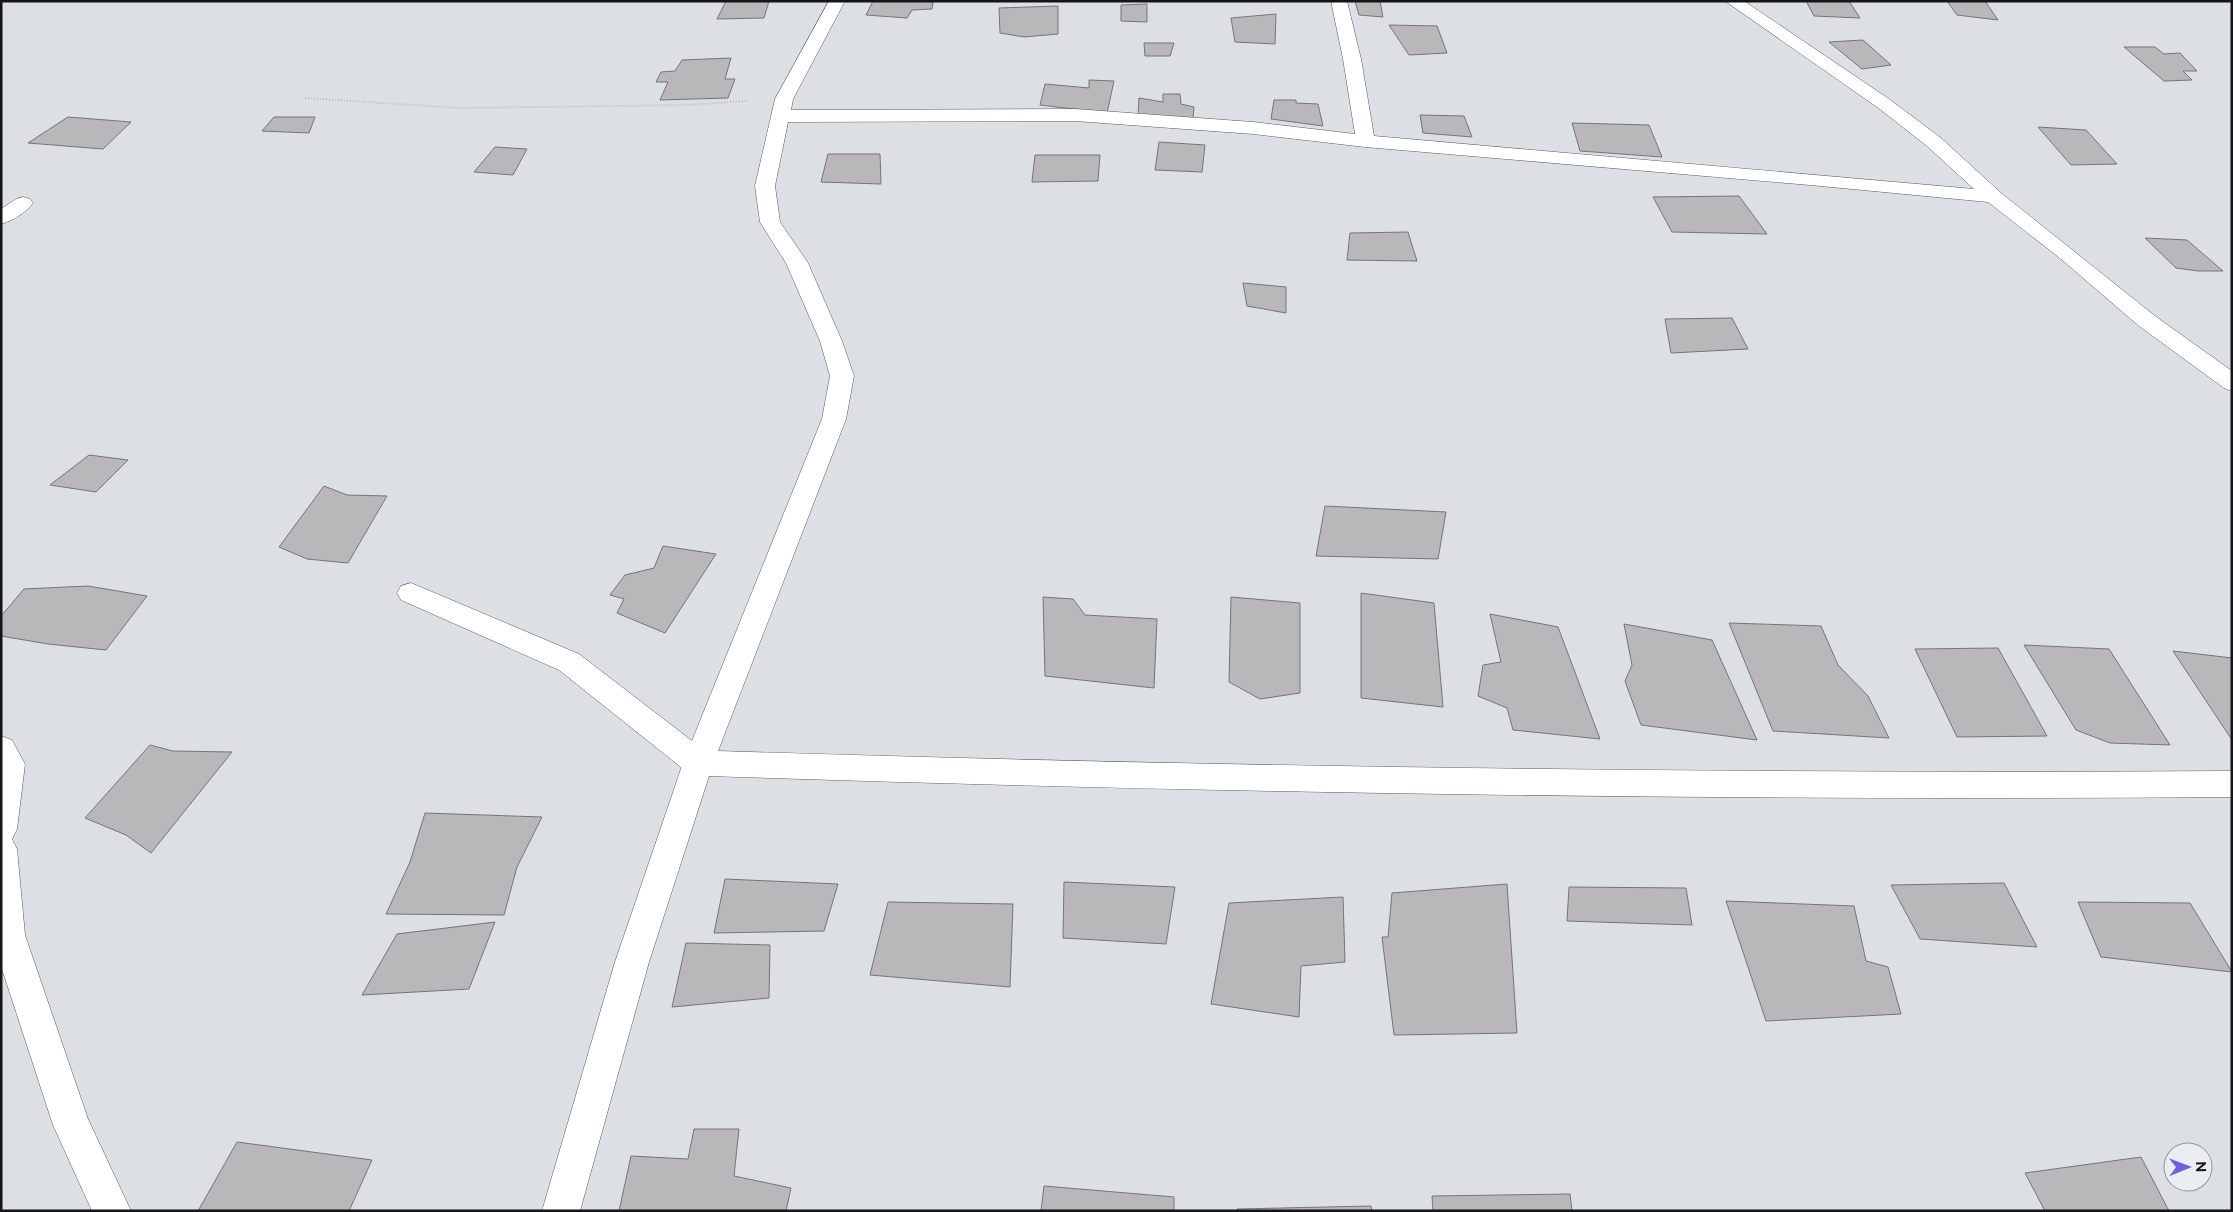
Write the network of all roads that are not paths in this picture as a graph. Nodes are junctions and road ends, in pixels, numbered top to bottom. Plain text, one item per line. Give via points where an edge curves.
1 (837, 1) edge
2 (1339, 1) edge
3 (1733, 1) edge
4 (783, 108) junction
5 (1365, 140) junction
6 (1994, 197) junction
7 (23, 203) dead end
8 (1, 218) edge
9 (2232, 383) edge
10 (411, 593) dead end
11 (1, 749) edge
12 (698, 764) junction
13 (2232, 784) edge
14 (1, 829) edge
15 (1, 849) edge
16 (112, 1211) edge
17 (561, 1211) edge

1 - 4 street
2 - 5 street
3 - 6 street via 1898,114
4 - 5 street via 1076,115
4 - 12 street via 765,186 770,222 797,263 831,341 842,376 834,419
5 - 6 street
6 - 9 street via 2147,321
7 - 8 street
10 - 12 street via 569,662
11 - 14 street via 10,764
12 - 13 street via 1270,778 1972,786
12 - 17 street via 632,962
15 - 16 street via 8,935 72,1125

